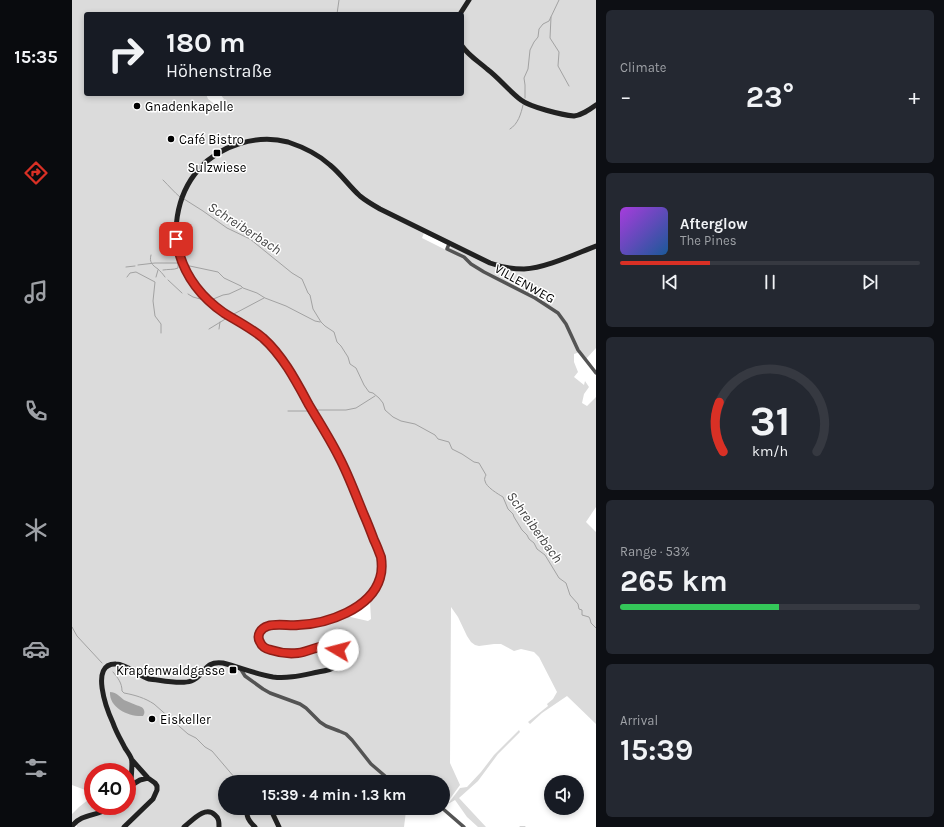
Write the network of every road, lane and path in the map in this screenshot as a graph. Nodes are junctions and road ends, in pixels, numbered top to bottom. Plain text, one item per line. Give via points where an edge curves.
1 (468, 0) edge
2 (461, 12) edge
3 (464, 49) edge
4 (596, 105) edge
5 (450, 244) junction
6 (596, 246) edge
7 (596, 373) edge
8 (240, 668) junction
9 (132, 760) junction
10 (132, 763) edge
11 (384, 775) edge
12 (148, 778) junction
13 (136, 783) edge
14 (90, 815) edge
15 (247, 815) edge
16 (273, 815) edge
17 (450, 815) edge
18 (72, 826) edge
19 (124, 827) edge
20 (184, 827) edge
21 (219, 827) edge
22 (255, 827) edge
23 (279, 827) edge
24 (464, 827) edge

1 - 2 street
3 - 4 street via 524,102 571,116 584,113
5 - 6 street via 490,263 523,269 544,266
5 - 7 street, VILLENWEG via 447,249 464,257 484,272 536,298 558,313 578,350
5 - 8 street via 369,203 315,154 281,141 251,141 223,150 200,168 186,188 177,215 176,232 184,268 212,304 269,343 284,363 342,462 380,555 382,567 378,585 369,598 344,614 306,625 268,626 262,629 260,643 265,648 284,653 301,653 334,646 340,654 337,666 285,678
8 - 9 street via 216,662 206,667 194,681 184,682 144,678 115,663 106,667 101,682 107,709
8 - 11 street via 245,676 263,689 300,704 326,726 346,734
9 - 10 street
9 - 12 street
12 - 13 street
12 - 19 street via 155,783 155,796
14 - 18 street via 82,817
15 - 22 street
16 - 23 street
17 - 24 street
20 - 21 street via 201,814 208,812 218,817

